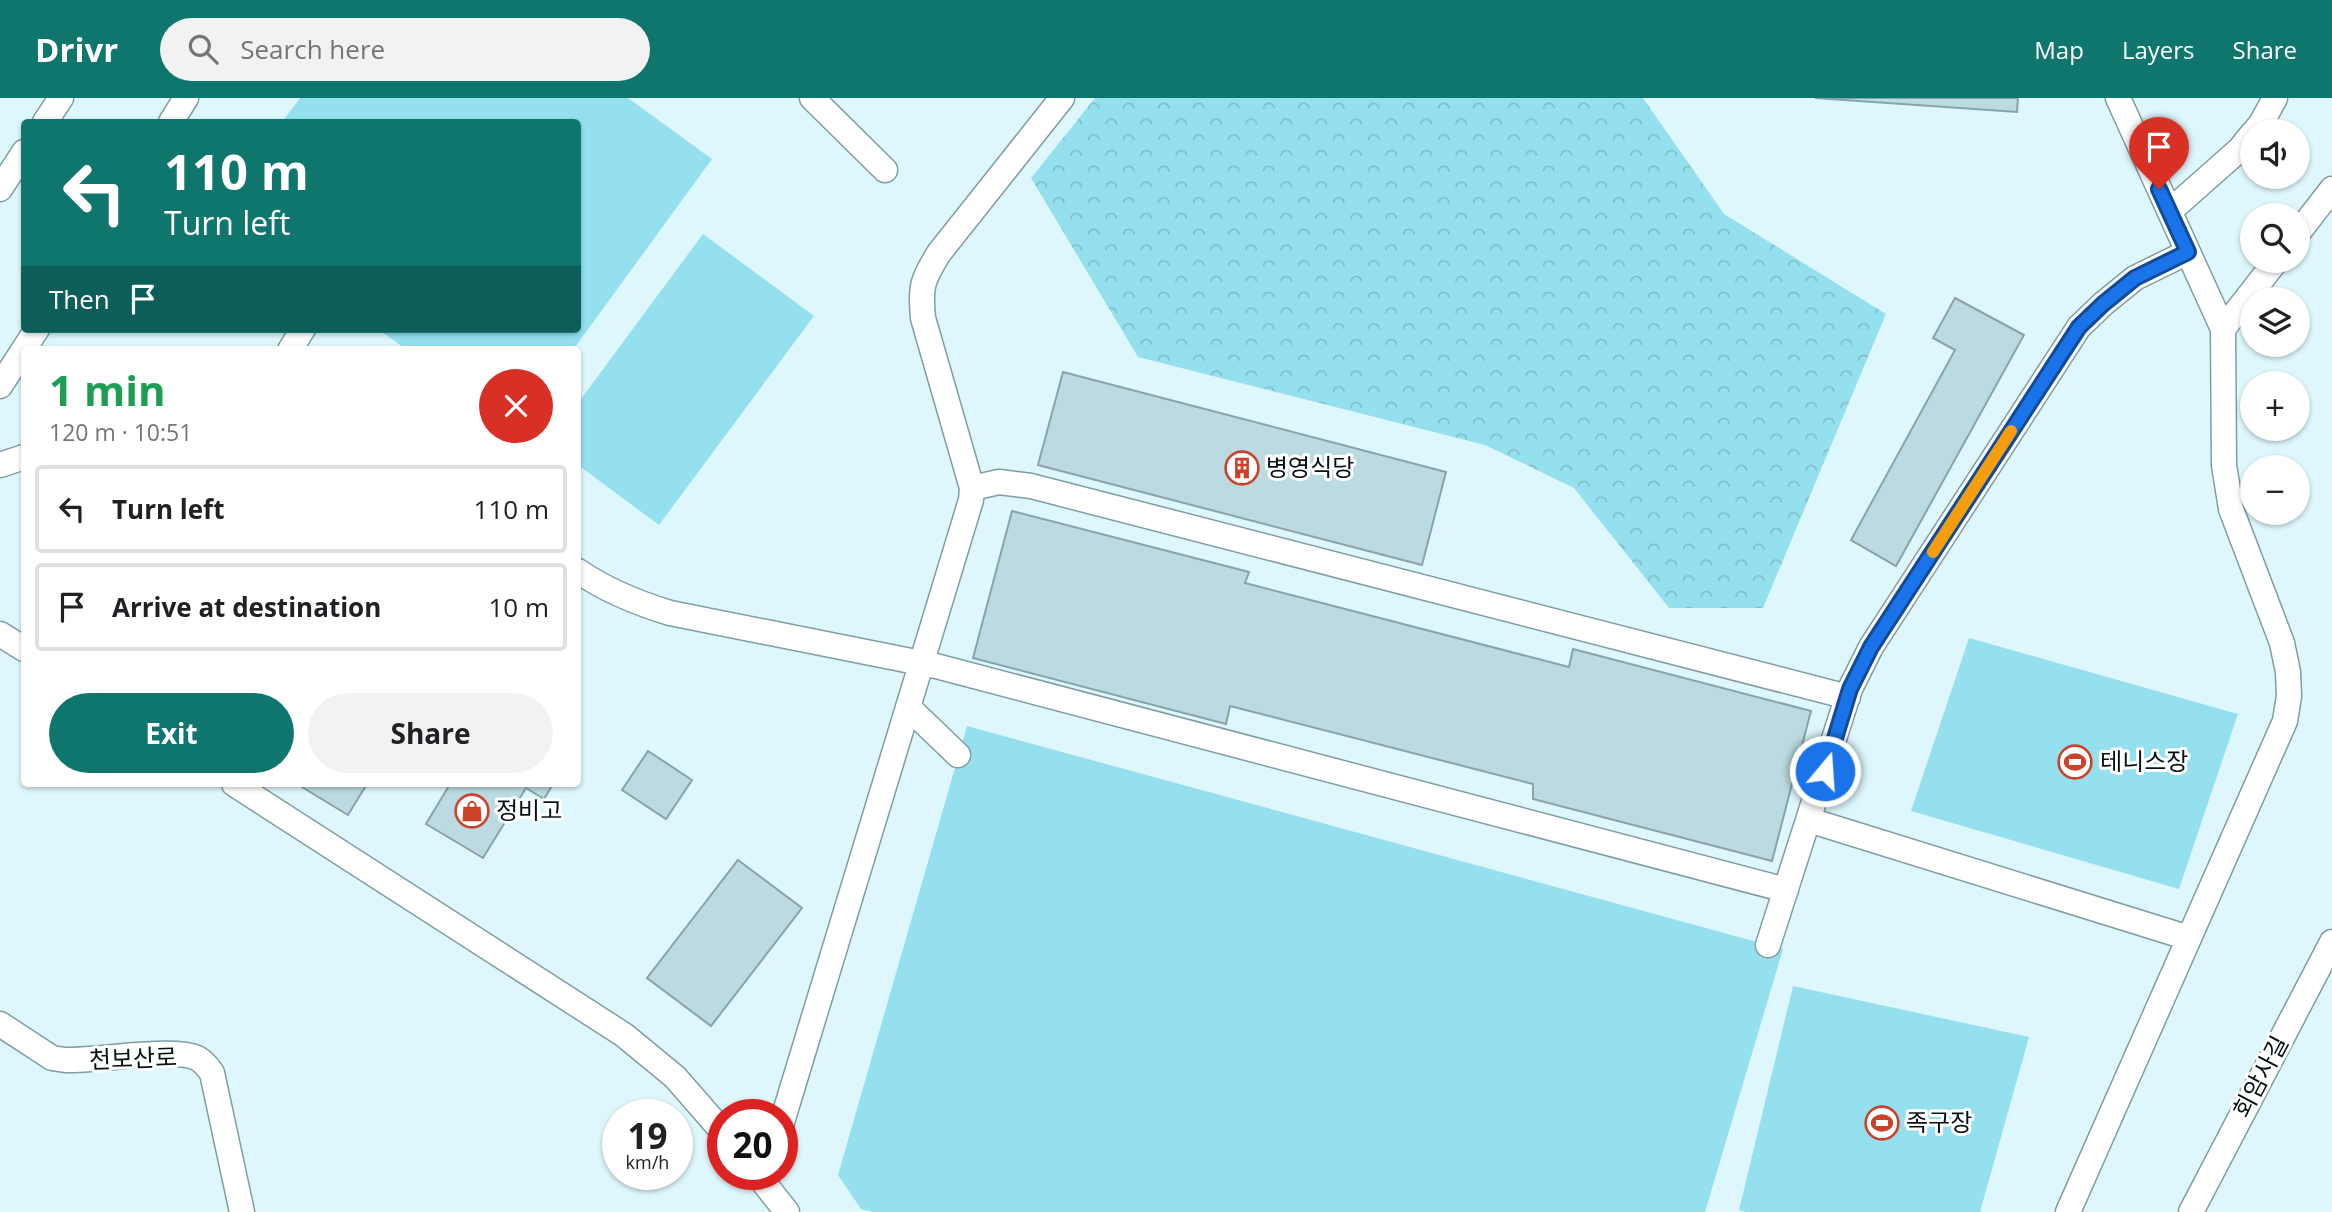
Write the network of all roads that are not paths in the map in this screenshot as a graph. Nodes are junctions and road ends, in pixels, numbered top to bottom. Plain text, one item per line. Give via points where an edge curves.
1 (61, 98) edge
2 (187, 98) edge
3 (812, 98) edge
4 (1062, 98) edge
5 (2118, 98) edge
6 (2275, 98) edge
7 (46, 119) edge
8 (173, 119) edge
9 (2264, 119) edge
10 (2240, 149) edge
11 (21, 157) edge
12 (885, 170) dead end
13 (0, 189) edge
14 (2332, 189) edge
15 (2170, 211) junction
16 (2310, 217) edge
17 (2188, 252) junction
18 (2267, 273) edge
19 (2223, 329) junction
20 (21, 354) edge
21 (0, 386) edge
22 (21, 458) edge
23 (0, 466) edge
24 (972, 488) junction
25 (581, 573) edge
26 (0, 634) edge
27 (21, 647) edge
28 (922, 663) junction
29 (1848, 697) junction
30 (908, 707) junction
31 (958, 755) dead end
32 (239, 787) edge
33 (1809, 820) junction
34 (1786, 890) junction
35 (2189, 938) junction
36 (2332, 942) edge
37 (1768, 945) dead end
38 (0, 1024) edge
39 (789, 1099) edge
40 (707, 1114) edge
41 (771, 1190) edge
42 (242, 1212) edge
43 (787, 1212) edge
44 (2068, 1212) edge
45 (2190, 1212) edge

1 - 7 lane
2 - 8 lane
3 - 12 lane
4 - 24 lane via 940,253 926,273 920,293 923,318
5 - 15 lane
6 - 9 lane
10 - 15 lane
11 - 13 lane
14 - 16 lane
15 - 17 lane
17 - 19 lane
17 - 29 lane via 2135,278 2079,327 1871,647
18 - 19 lane
19 - 35 lane via 2224,465 2231,509 2282,643 2288,696 2285,721
20 - 21 lane
22 - 23 lane
24 - 28 lane
24 - 29 lane via 999,482 1031,486
25 - 28 lane via 632,601 670,613
26 - 27 lane
28 - 30 lane
28 - 34 lane
29 - 33 lane
30 - 31 lane
30 - 39 lane
32 - 40 lane via 624,1035 675,1077
33 - 34 lane
33 - 35 lane
34 - 37 lane
35 - 44 lane
36 - 45 lane, 회암사길
38 - 42 lane, 천보산로 via 52,1058 176,1054 206,1065 212,1073
41 - 43 lane

